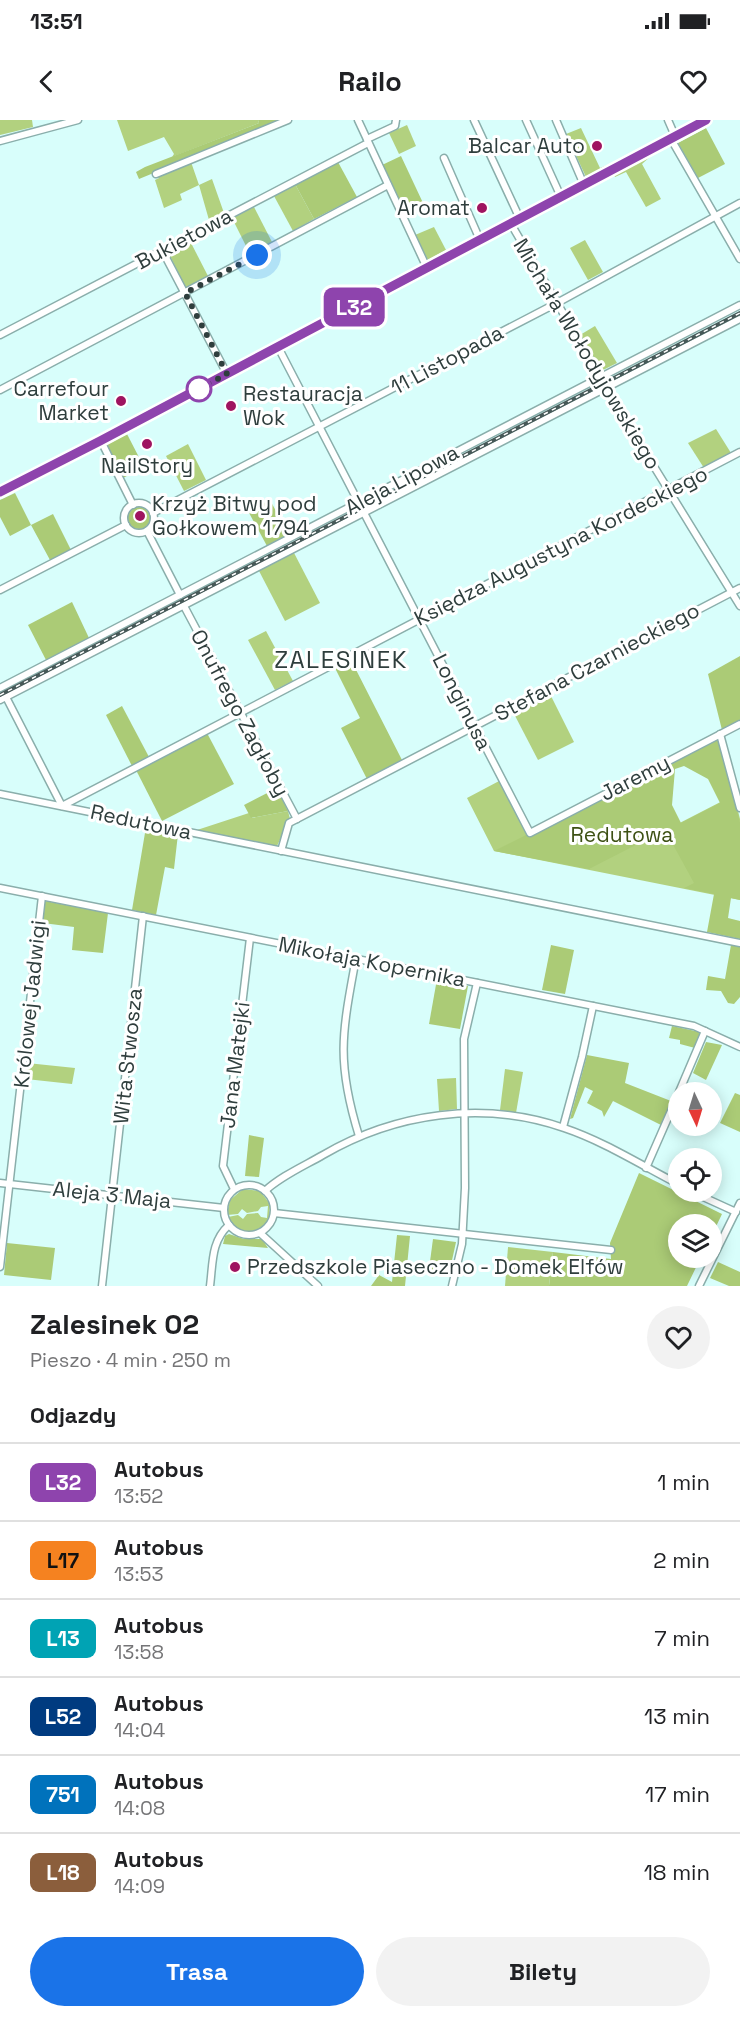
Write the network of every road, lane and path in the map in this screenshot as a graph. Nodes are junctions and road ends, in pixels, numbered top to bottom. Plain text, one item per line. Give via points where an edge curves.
1 (78, 120) edge
2 (288, 120) edge
3 (358, 120) edge
4 (474, 120) edge
5 (526, 120) edge
6 (556, 120) edge
7 (668, 120) edge
8 (706, 120) edge
9 (396, 123) edge
10 (673, 137) junction
11 (0, 141) edge
12 (367, 141) junction
13 (444, 158) dead end
14 (156, 174) dead end
15 (388, 185) junction
16 (584, 185) junction
17 (561, 197) junction
18 (740, 203) edge
19 (715, 216) junction
20 (520, 219) junction
21 (511, 224) junction
22 (480, 240) junction
23 (162, 250) junction
24 (740, 259) edge
25 (427, 268) junction
26 (185, 293) junction
27 (557, 303) junction
28 (740, 305) edge
29 (740, 319) edge
30 (0, 335) edge
31 (278, 347) junction
32 (227, 374) junction
33 (600, 377) junction
34 (606, 388) junction
35 (0, 390) edge
36 (319, 426) junction
37 (100, 441) junction
38 (740, 452) edge
39 (669, 490) junction
40 (0, 492) edge
41 (359, 503) junction
42 (133, 505) junction
43 (363, 511) junction
44 (153, 513) junction
45 (126, 525) junction
46 (147, 531) junction
47 (740, 588) edge
48 (0, 590) edge
49 (731, 592) junction
50 (180, 595) junction
51 (184, 606) junction
52 (740, 606) edge
53 (419, 619) junction
54 (0, 686) edge
55 (3, 699) edge
56 (240, 712) junction
57 (740, 724) edge
58 (475, 726) junction
59 (720, 734) junction
60 (737, 782) edge
61 (0, 794) edge
62 (62, 806) junction
63 (740, 808) edge
64 (297, 819) junction
65 (530, 833) joint
66 (281, 851) junction
67 (0, 888) edge
68 (42, 896) junction
69 (143, 916) junction
70 (250, 938) junction
71 (740, 943) edge
72 (356, 958) junction
73 (477, 982) junction
74 (593, 1006) junction
75 (705, 1031) junction
76 (740, 1047) edge
77 (684, 1082) edge
78 (463, 1114) junction
79 (668, 1118) edge
80 (563, 1127) junction
81 (359, 1136) junction
82 (646, 1168) junction
83 (668, 1179) edge
84 (0, 1183) edge
85 (9, 1184) junction
86 (234, 1189) junction
87 (265, 1191) junction
88 (113, 1196) junction
89 (714, 1202) edge
90 (740, 1203) edge
91 (224, 1208) junction
92 (735, 1212) junction
93 (274, 1213) junction
94 (229, 1225) junction
95 (260, 1233) junction
96 (462, 1234) junction
97 (610, 1250) dead end
98 (0, 1267) edge
99 (102, 1286) edge
100 (210, 1286) edge
101 (318, 1286) edge
102 (452, 1286) edge
103 (699, 1286) edge

1 - 11 street
2 - 14 street
3 - 12 street
4 - 20 street
5 - 17 street
6 - 16 street
7 - 10 street
8 - 10 street
9 - 12 street, Bukietowa
10 - 16 street
10 - 19 street
12 - 15 street
12 - 23 street, Bukietowa
13 - 22 street
15 - 25 street
15 - 26 street
16 - 17 street
17 - 20 street
18 - 19 street, 11 Listopada
19 - 24 street
19 - 27 street, 11 Listopada
20 - 21 street
21 - 22 street
21 - 27 street, Michała Wołodyjowskiego
22 - 25 street
23 - 26 street
23 - 30 street, Bukietowa
25 - 31 street
26 - 32 street
26 - 35 street
27 - 33 street, Michała Wołodyjowskiego
27 - 36 street, 11 Listopada
28 - 33 street, Aleja Lipowa
29 - 34 street, Aleja Lipowa
31 - 32 street
31 - 36 street, Longinusa
32 - 37 street
33 - 34 street, Michała Wołodyjowskiego
33 - 41 street, Aleja Lipowa
34 - 39 street, Michała Wołodyjowskiego
34 - 43 street, Aleja Lipowa
36 - 41 street, Longinusa
36 - 44 street, 11 Listopada
37 - 40 street
37 - 42 street
38 - 39 street, Księdza Augustyna Kordeckiego
39 - 49 street, Michała Wołodyjowskiego
39 - 53 street, Księdza Augustyna Kordeckiego
41 - 43 street, Longinusa
41 - 50 street, Aleja Lipowa
42 - 44 street via 142,504
42 - 45 street via 125,515
43 - 51 street, Aleja Lipowa
43 - 53 street, Longinusa
44 - 46 street via 152,526
45 - 46 street via 136,533
45 - 48 street
46 - 50 street
47 - 49 street, Stefana Czarnieckiego
49 - 52 street, Michała Wołodyjowskiego
49 - 58 street, Stefana Czarnieckiego
50 - 54 street, Aleja Lipowa
51 - 55 street, Aleja Lipowa
51 - 56 street, Onufrego Zagłoby
53 - 56 street, Księdza Augustyna Kordeckiego
53 - 58 street, Longinusa
55 - 62 street
56 - 62 street, Księdza Augustyna Kordeckiego
56 - 64 street, Onufrego Zagłoby
57 - 59 street, Jaremy
58 - 64 street, Stefana Czarnieckiego
58 - 65 street, Longinusa
59 - 60 street
59 - 65 street, Jaremy
60 - 63 street
61 - 62 street, Redutowa
62 - 66 street, Redutowa
64 - 66 street via 287,826
66 - 71 street, Redutowa
67 - 68 street, Mikołaja Kopernika
68 - 69 street, Mikołaja Kopernika
68 - 85 street, Królowej Jadwigi
69 - 70 street, Mikołaja Kopernika
69 - 88 street, Wita Stwosza
70 - 72 street, Mikołaja Kopernika
70 - 86 street, Jana Matejki via 223,1166
72 - 73 street, Mikołaja Kopernika
72 - 81 street via 342,1056 348,1099
73 - 74 street, Mikołaja Kopernika
73 - 78 street via 464,1040
74 - 75 street, Mikołaja Kopernika
74 - 80 street
75 - 76 street, Mikołaja Kopernika
75 - 77 street
78 - 80 street via 516,1116
78 - 81 street via 402,1121
78 - 96 street
79 - 82 street
80 - 82 street
81 - 87 street
82 - 83 street
84 - 85 street, Aleja 3 Maja
85 - 88 street, Aleja 3 Maja
85 - 98 street, Królowej Jadwigi
86 - 87 street via 250,1185
86 - 91 street
87 - 93 street
88 - 91 street, Aleja 3 Maja
88 - 99 street, Wita Stwosza
89 - 92 street
90 - 92 street
91 - 94 street
92 - 103 street
93 - 95 street
93 - 96 street
94 - 95 street via 241,1234
94 - 100 street via 215,1243
95 - 101 street
96 - 97 street
96 - 102 street

